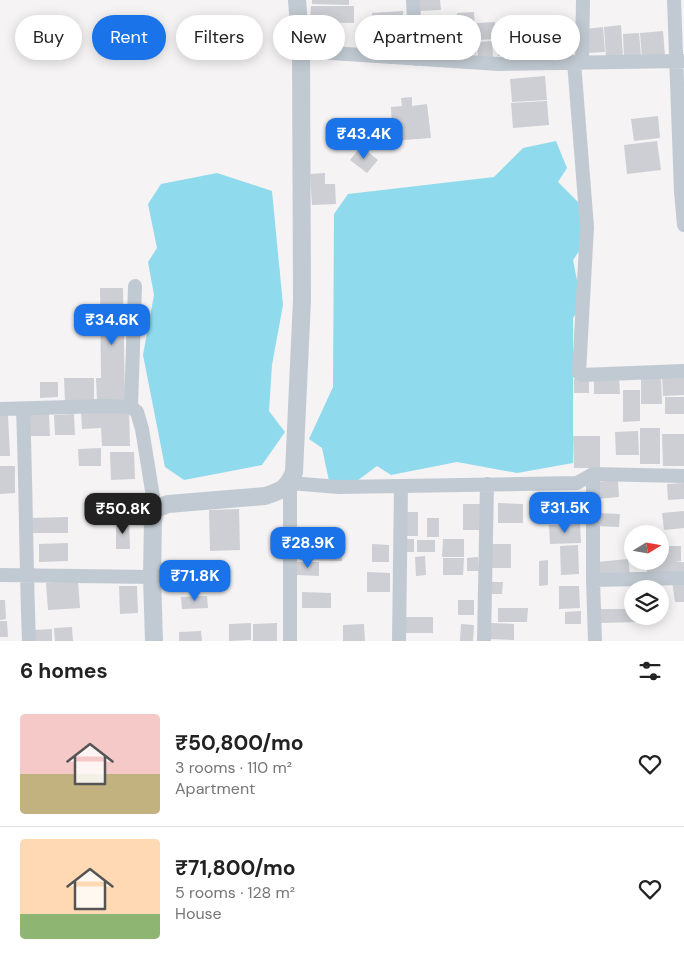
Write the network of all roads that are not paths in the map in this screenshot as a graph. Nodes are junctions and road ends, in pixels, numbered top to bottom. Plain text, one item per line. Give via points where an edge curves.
1 (297, 0) edge
2 (413, 0) edge
3 (583, 0) edge
4 (674, 0) edge
5 (298, 15) edge
6 (414, 15) edge
7 (301, 60) edge
8 (433, 60) edge
9 (680, 61) edge
10 (578, 62) junction
11 (683, 192) edge
12 (684, 225) edge
13 (136, 286) dead end
14 (684, 371) edge
15 (132, 407) junction
16 (0, 409) edge
17 (23, 409) junction
18 (593, 474) junction
19 (684, 476) edge
20 (290, 483) junction
21 (487, 484) junction
22 (401, 486) junction
23 (155, 509) junction
24 (0, 575) edge
25 (26, 576) junction
26 (152, 577) junction
27 (684, 578) edge
28 (593, 580) junction
29 (29, 641) edge
30 (154, 641) edge
31 (290, 641) edge
32 (399, 641) edge
33 (484, 641) edge
34 (595, 641) edge

1 - 5 street
2 - 6 street
3 - 10 street
4 - 9 street
7 - 20 street via 302,300 296,456
8 - 10 street via 499,64
9 - 10 street
9 - 11 street
10 - 14 street via 587,227 579,373
11 - 12 street
13 - 15 street
15 - 17 street
15 - 23 street via 142,429
16 - 17 street
17 - 25 street
18 - 19 street
18 - 21 street via 577,483
18 - 28 street
20 - 22 street via 339,487
20 - 23 street via 265,496 168,504
20 - 31 street
21 - 22 street
21 - 33 street
22 - 32 street
23 - 26 street
24 - 25 street
25 - 26 street
25 - 29 street
26 - 30 street
27 - 28 street
28 - 34 street

